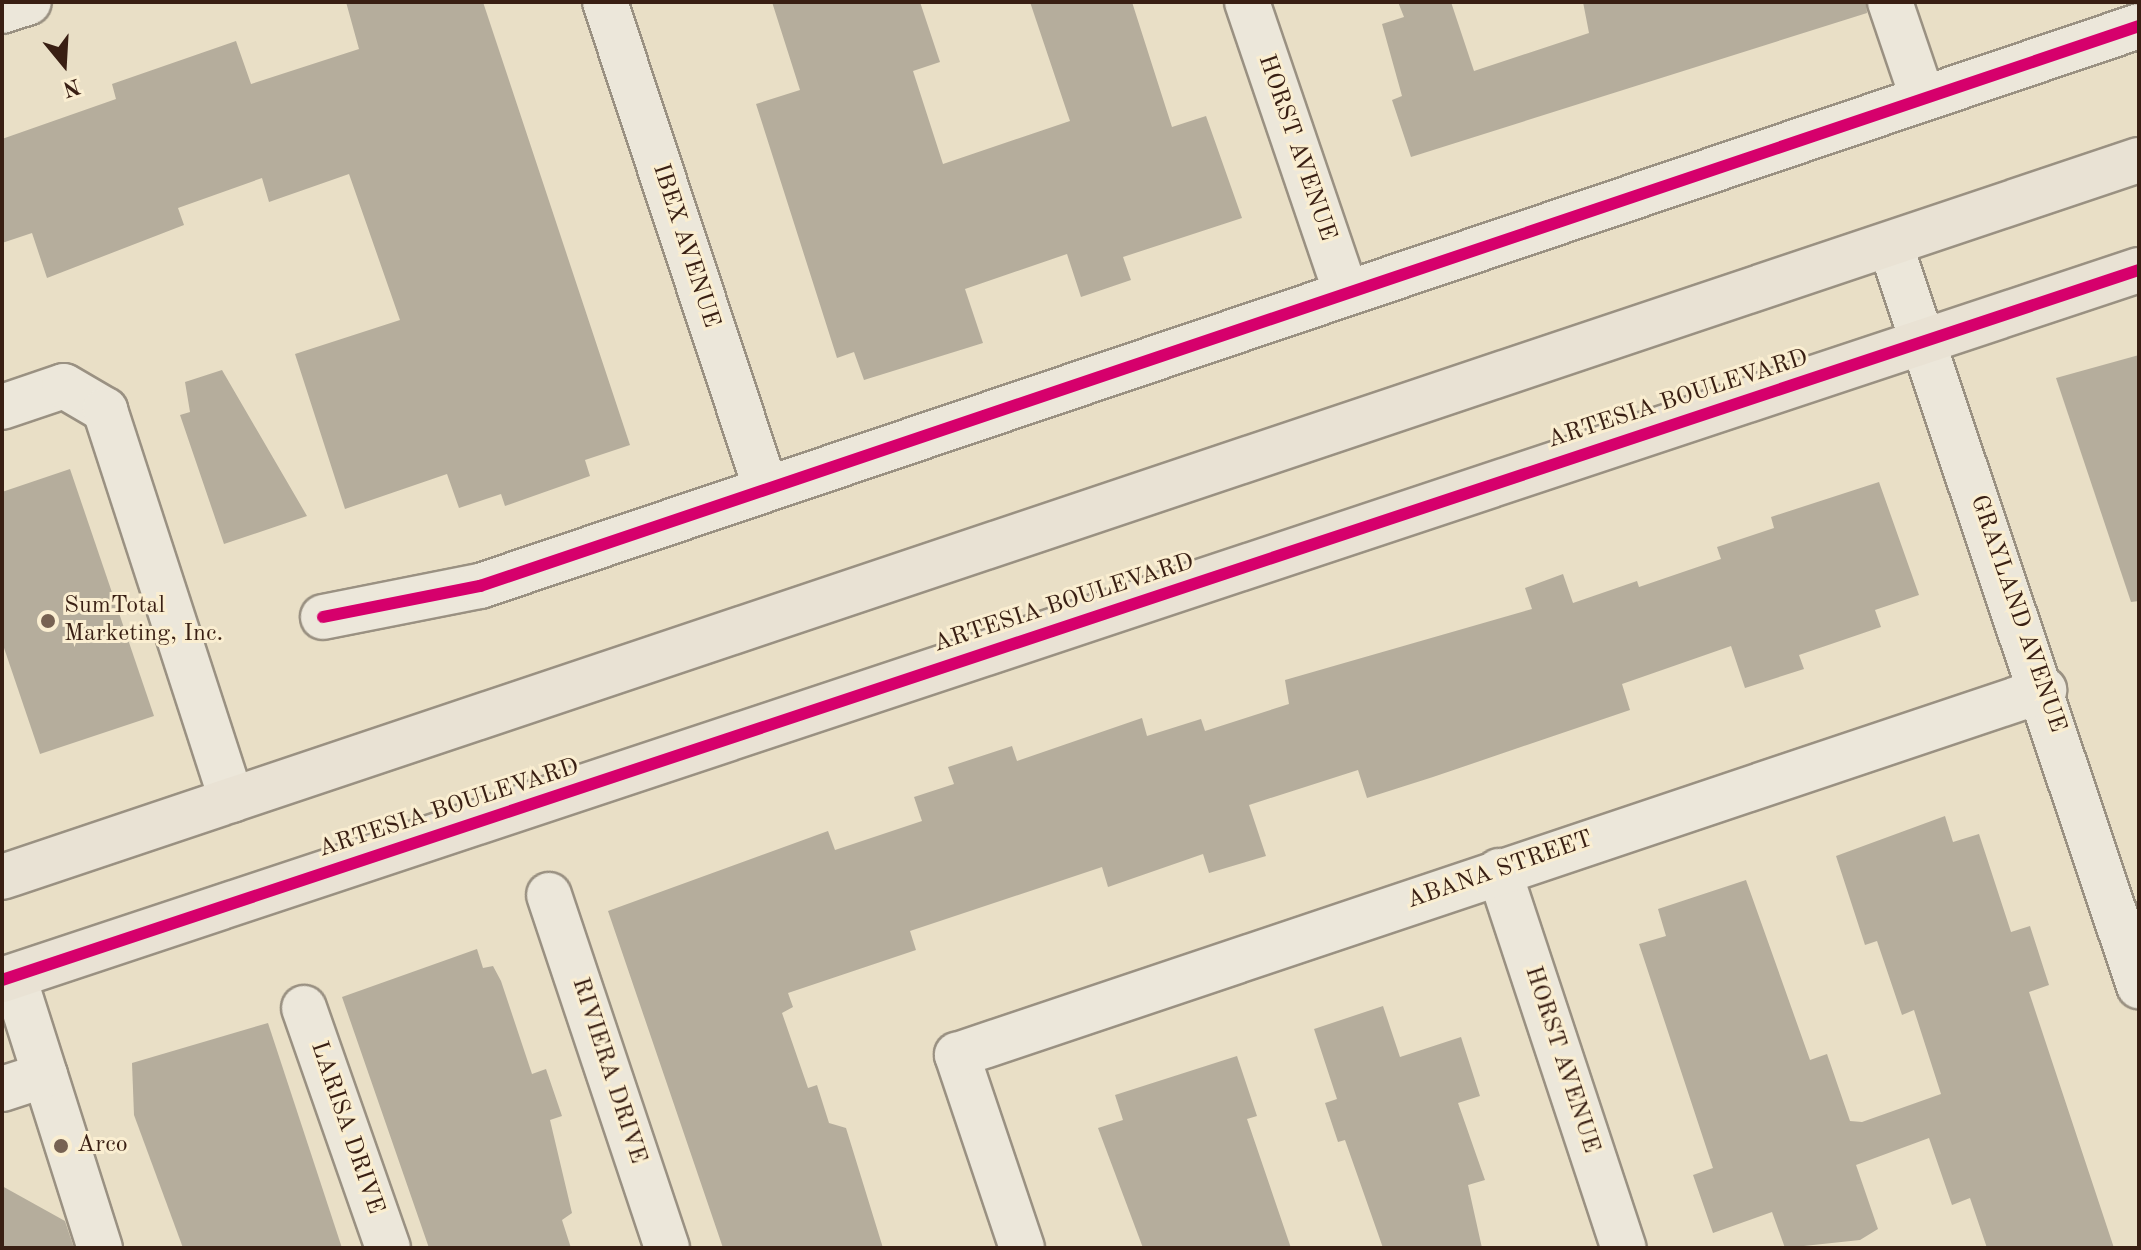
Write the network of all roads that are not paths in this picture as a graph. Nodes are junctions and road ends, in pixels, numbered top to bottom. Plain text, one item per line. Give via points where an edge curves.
1 (29, 2) edge
2 (605, 2) edge
3 (1247, 2) edge
4 (1890, 2) edge
5 (2, 11) edge
6 (2139, 26) edge
7 (1923, 99) junction
8 (2139, 160) edge
9 (1890, 244) junction
10 (2139, 270) edge
11 (1346, 293) junction
12 (1923, 342) junction
13 (2, 407) edge
14 (766, 489) junction
15 (323, 617) dead end
16 (2044, 690) junction
17 (232, 800) junction
18 (1499, 871) junction
19 (2, 877) edge
20 (549, 895) dead end
21 (8, 978) edge
22 (2139, 986) edge
23 (304, 1008) dead end
24 (45, 1075) junction
25 (2, 1089) edge
26 (100, 1248) edge
27 (388, 1248) edge
28 (667, 1248) edge
29 (1022, 1248) edge
30 (1624, 1248) edge

1 - 5 street
2 - 14 street, IBEX AVENUE
3 - 11 street, HORST AVENUE
4 - 7 street
6 - 7 street
7 - 11 street
8 - 9 main road
9 - 12 street, GRAYLAND AVENUE
9 - 17 main road
10 - 12 main road, ARTESIA BOULEVARD
11 - 14 street
12 - 16 street, GRAYLAND AVENUE
12 - 21 main road, ARTESIA BOULEVARD
13 - 17 street via 64,386 105,410
14 - 15 street via 480,586
16 - 18 street, ABANA STREET
16 - 22 street, GRAYLAND AVENUE
17 - 19 main road
18 - 29 street, ABANA STREET via 957,1055
18 - 30 street, HORST AVENUE
20 - 28 street, RIVIERA DRIVE
21 - 24 street
23 - 27 street, LARISA DRIVE
24 - 25 street
24 - 26 street

